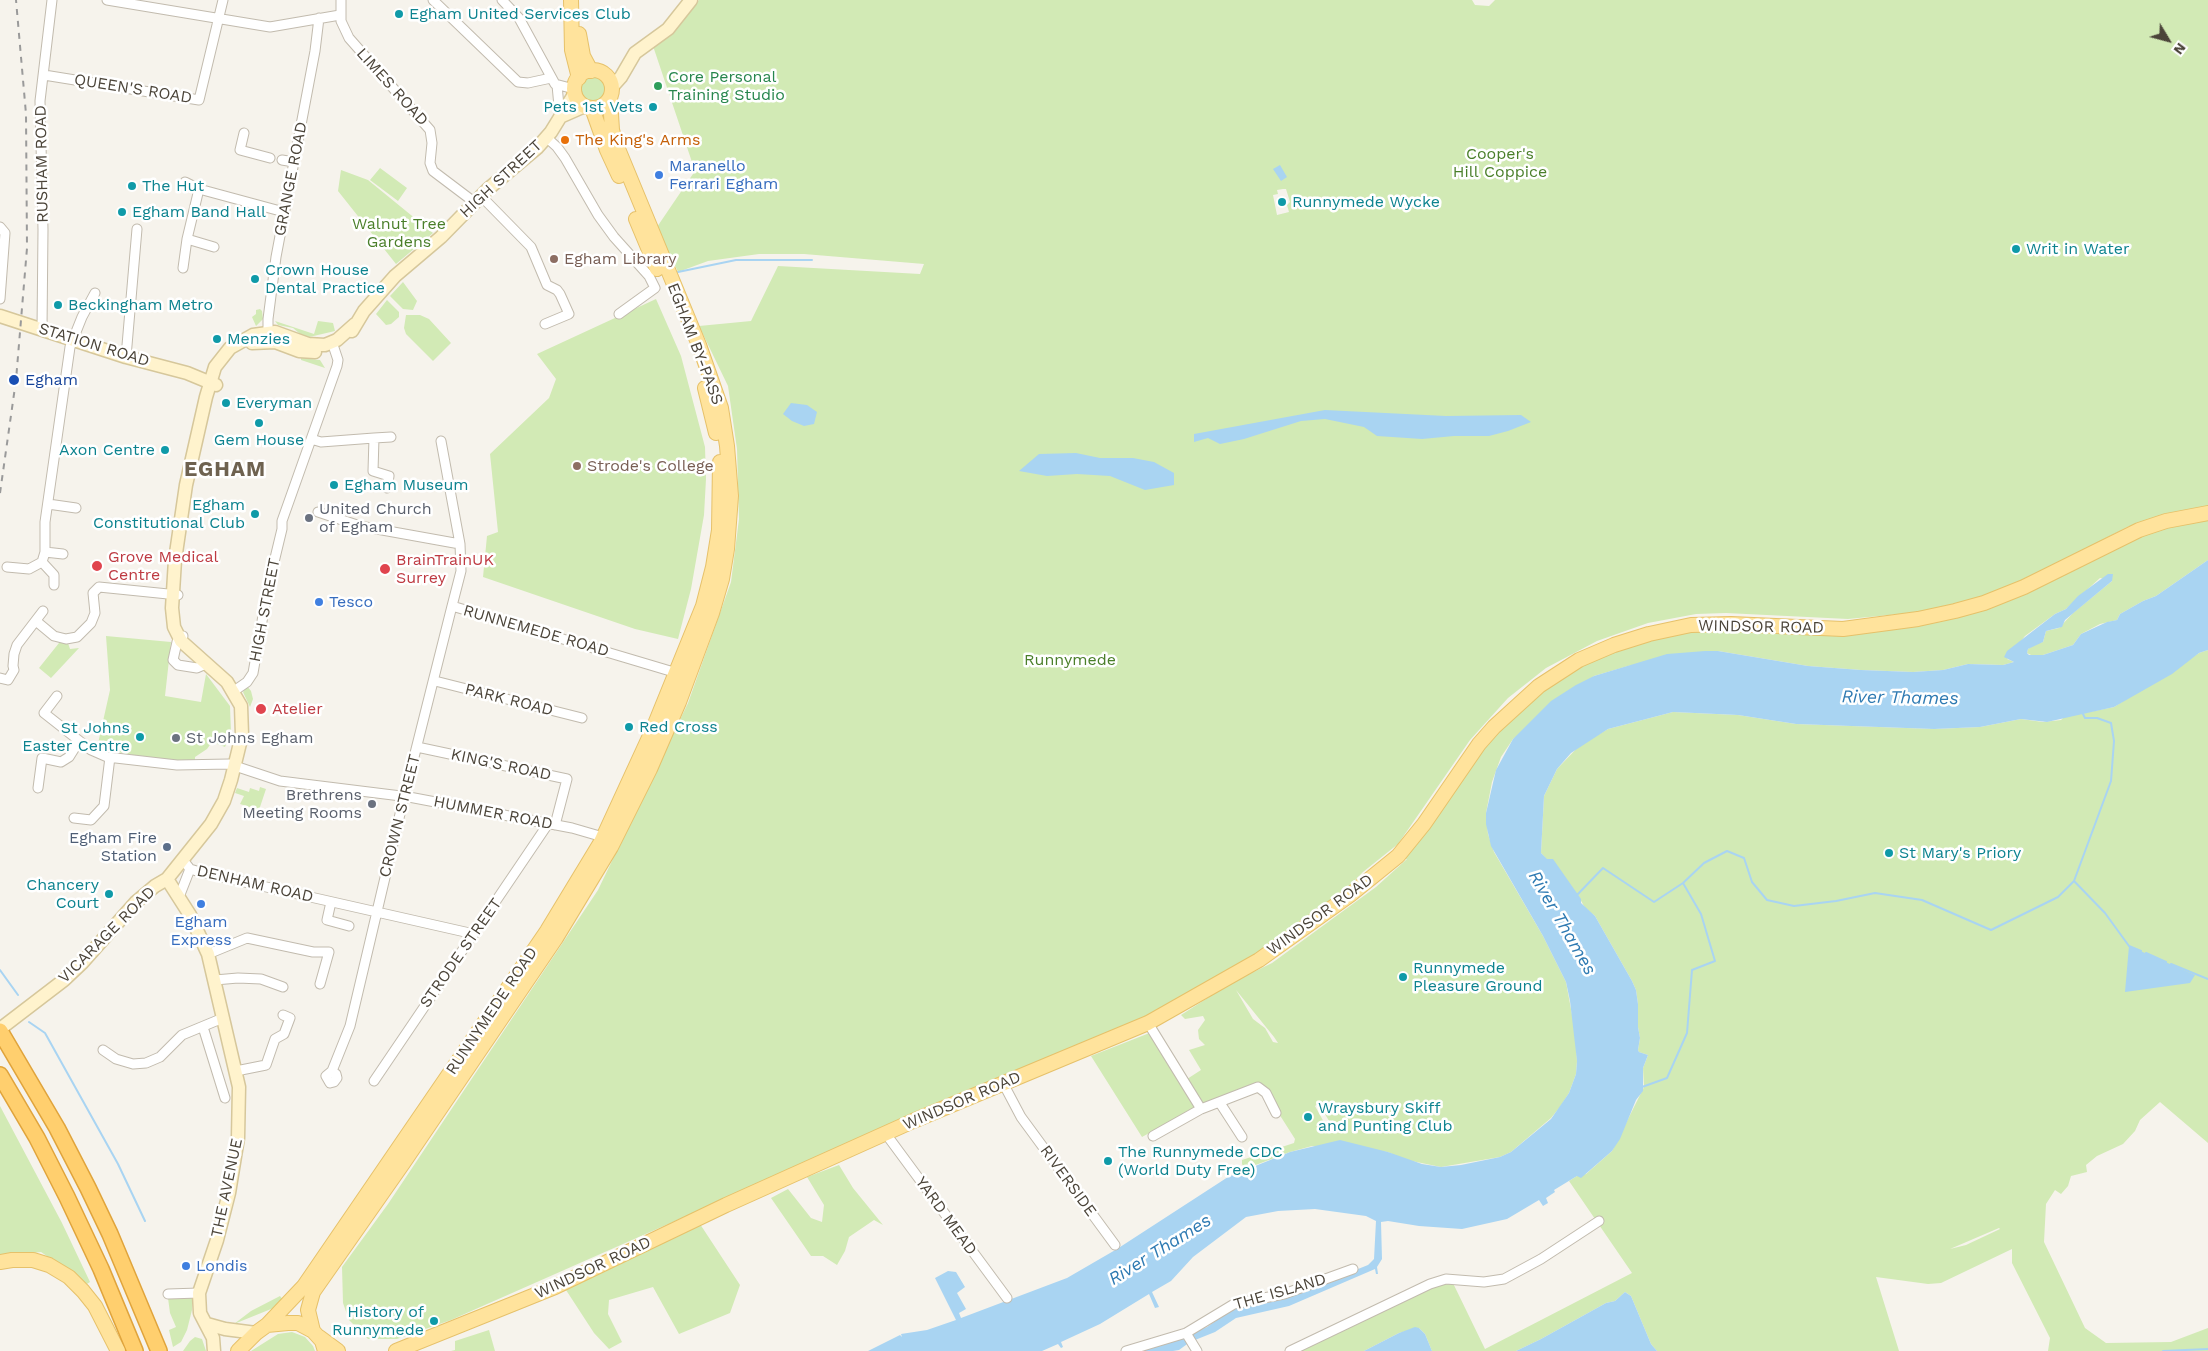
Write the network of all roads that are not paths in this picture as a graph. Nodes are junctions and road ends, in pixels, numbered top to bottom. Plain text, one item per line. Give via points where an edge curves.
1 (52, 0) edge
2 (107, 0) edge
3 (223, 0) edge
4 (340, 0) edge
5 (433, 0) edge
6 (502, 0) edge
7 (571, 0) edge
8 (580, 0) edge
9 (691, 0) edge
10 (340, 15) junction
11 (319, 18) junction
12 (218, 19) junction
13 (592, 71) junction
14 (44, 75) junction
15 (554, 80) junction
16 (576, 86) junction
17 (610, 87) junction
18 (588, 107) junction
19 (560, 118) junction
20 (244, 133) dead end
21 (546, 137) junction
22 (270, 158) dead end
23 (282, 160) dead end
24 (294, 162) junction
25 (185, 182) dead end
26 (198, 189) junction
27 (478, 199) junction
28 (284, 212) junction
29 (0, 227) edge
30 (137, 229) dead end
31 (186, 238) junction
32 (214, 247) dead end
33 (183, 268) dead end
34 (95, 293) dead end
35 (0, 299) edge
36 (618, 314) dead end
37 (0, 316) edge
38 (545, 324) dead end
39 (42, 329) junction
40 (268, 337) junction
41 (72, 340) junction
42 (333, 345) junction
43 (126, 356) junction
44 (215, 379) junction
45 (391, 437) dead end
46 (374, 438) junction
47 (311, 439) junction
48 (440, 441) dead end
49 (387, 488) dead end
50 (48, 504) junction
51 (76, 508) dead end
52 (318, 512) dead end
53 (2208, 512) edge
54 (460, 544) junction
55 (45, 552) junction
56 (64, 554) dead end
57 (42, 562) junction
58 (7, 567) dead end
59 (54, 585) dead end
60 (175, 595) junction
61 (452, 606) junction
62 (44, 611) dead end
63 (36, 621) junction
64 (181, 637) junction
65 (206, 664) junction
66 (0, 678) edge
67 (681, 678) junction
68 (435, 681) junction
69 (234, 692) junction
70 (57, 696) dead end
71 (582, 718) dead end
72 (79, 742) junction
73 (417, 748) junction
74 (110, 757) junction
75 (235, 766) junction
76 (38, 788) dead end
77 (404, 797) junction
78 (74, 818) dead end
79 (551, 825) junction
80 (603, 837) junction
81 (187, 865) junction
82 (167, 880) junction
83 (179, 897) junction
84 (331, 902) junction
85 (376, 912) junction
86 (349, 926) dead end
87 (474, 934) junction
88 (208, 954) junction
89 (215, 980) junction
90 (320, 984) dead end
91 (283, 987) dead end
92 (283, 1015) dead end
93 (223, 1018) junction
94 (1148, 1023) junction
95 (203, 1027) junction
96 (2, 1033) edge
97 (103, 1050) dead end
98 (236, 1071) junction
99 (332, 1071) dead end
100 (0, 1075) edge
101 (374, 1081) dead end
102 (1003, 1083) junction
103 (225, 1098) dead end
104 (1220, 1103) junction
105 (1201, 1109) junction
106 (1276, 1113) dead end
107 (886, 1134) junction
108 (1152, 1136) dead end
109 (1242, 1137) dead end
110 (1599, 1221) dead end
111 (1115, 1245) dead end
112 (0, 1262) edge
113 (1353, 1269) dead end
114 (199, 1293) junction
115 (168, 1294) dead end
116 (1007, 1298) dead end
117 (207, 1324) junction
118 (262, 1329) junction
119 (1186, 1333) junction
120 (316, 1334) junction
121 (118, 1351) edge
122 (135, 1351) edge
123 (159, 1351) edge
124 (214, 1351) edge
125 (238, 1351) edge
126 (325, 1351) edge
127 (338, 1351) edge
128 (396, 1351) edge
129 (1126, 1351) edge
130 (1197, 1351) edge
131 (1290, 1351) edge

1 - 14 street, RUSHAM ROAD
2 - 12 street
3 - 12 street
4 - 10 street
5 - 15 street via 518,82
6 - 15 street via 519,18
7 - 16 main road
8 - 13 main road via 581,47
9 - 17 main road via 668,29 635,53
10 - 11 street
10 - 27 street, LIMES ROAD via 349,38 430,130 433,170
11 - 12 street via 270,27
11 - 24 street, GRANGE ROAD
12 - 14 street, QUEEN'S ROAD via 199,100
13 - 16 main road
13 - 17 main road via 600,72
14 - 39 street, RUSHAM ROAD via 40,111
15 - 16 street
15 - 19 street
16 - 18 main road via 579,101
16 - 19 main road, HIGH STREET
17 - 18 main road via 604,105
17 - 67 main road, EGHAM BY-PASS via 612,130 616,144 708,372 721,408 728,446 731,511 724,567 712,613
18 - 19 main road, HIGH STREET
18 - 67 main road, EGHAM BY-PASS via 692,354 709,401 716,434 721,482 716,549
19 - 21 main road, HIGH STREET
20 - 22 street via 240,150
21 - 27 main road, HIGH STREET
21 - 36 street via 565,158 609,230 634,252 656,288
23 - 24 street
24 - 28 street, GRANGE ROAD
25 - 26 street
26 - 28 street
26 - 31 street
27 - 38 street, LIMES ROAD via 531,247 547,285 560,294 569,314
27 - 42 main road, HIGH STREET via 385,286 355,324
28 - 40 street, GRANGE ROAD
29 - 35 street via 5,233
30 - 43 street
31 - 32 street
31 - 33 street
34 - 41 street
37 - 39 main road, STATION ROAD
39 - 41 main road, STATION ROAD
40 - 42 main road via 282,334 316,346
40 - 44 main road via 240,348
41 - 43 main road, STATION ROAD
41 - 50 street
42 - 47 street, HIGH STREET via 337,366
43 - 44 main road, STATION ROAD
44 - 60 main road via 195,458
45 - 46 street
46 - 47 street via 322,442
46 - 49 street via 373,471 389,476
47 - 69 street, HIGH STREET via 282,521 253,673
48 - 54 street, RUNNEMEDE ROAD
50 - 51 street
50 - 55 street
52 - 54 street via 360,526
53 - 94 main road, WINDSOR ROAD via 2139,530 2024,587 1955,611 1843,629 1691,625 1649,634 1579,660 1539,686 1494,727 1478,744 1411,841 1379,872 1259,960
54 - 61 street, RUNNEMEDE ROAD via 461,571
55 - 56 street
55 - 57 street
57 - 58 street via 29,569
57 - 59 street via 54,575
60 - 63 street via 99,587 93,593 95,613 92,623 76,637 54,636
60 - 64 main road via 172,619
61 - 67 street, RUNNEMEDE ROAD
61 - 68 street, CROWN STREET
62 - 63 street
63 - 66 street via 17,645 14,670 8,680
64 - 65 main road
64 - 65 street via 173,660 178,665 198,668
65 - 69 main road via 228,682
67 - 80 main road, RUNNYMEDE ROAD
67 - 120 main road, RUNNYMEDE ROAD via 632,808 591,882 404,1162 312,1292 308,1310
68 - 71 street, PARK ROAD
68 - 73 street, CROWN STREET
69 - 75 main road via 241,706 243,721
70 - 72 street, HUMMER ROAD via 44,713
72 - 74 street, HUMMER ROAD
72 - 76 street via 69,757 61,762 42,758
73 - 77 street, CROWN STREET
73 - 79 street, KING'S ROAD via 567,779
74 - 75 street, HUMMER ROAD via 177,765 214,763
74 - 78 street via 104,806 91,820
75 - 77 street, HUMMER ROAD via 280,781
75 - 81 main road via 224,801
77 - 79 street, HUMMER ROAD
77 - 85 street, CROWN STREET
79 - 80 street, HUMMER ROAD
79 - 87 street, STRODE STREET
80 - 118 main road, RUNNYMEDE ROAD via 547,931 304,1286
81 - 82 main road
81 - 83 street
81 - 84 street, DENHAM ROAD
82 - 83 main road
82 - 96 main road, VICARAGE ROAD via 136,902 82,963
83 - 88 main road
84 - 85 street, DENHAM ROAD
84 - 86 street, DENHAM ROAD via 327,920
85 - 87 street, DENHAM ROAD
85 - 99 street, CROWN STREET via 350,1026
87 - 101 street, STRODE STREET
88 - 89 main road
88 - 90 street via 247,938 313,952 329,952
89 - 91 street via 256,978
89 - 93 main road
92 - 98 street via 290,1018 284,1034 275,1039 266,1065
93 - 95 street
93 - 98 main road, THE AVENUE
94 - 102 main road, WINDSOR ROAD
94 - 105 street
95 - 97 street via 182,1035 160,1057 146,1063 134,1064
95 - 103 street
96 - 123 highway via 88,1188
98 - 114 main road, THE AVENUE via 240,1100 236,1154 217,1240
100 - 122 highway via 67,1198
102 - 107 main road, WINDSOR ROAD
102 - 111 street, RIVERSIDE via 1021,1117
104 - 105 street
104 - 106 street via 1258,1087 1266,1094
104 - 109 street
105 - 108 street
107 - 116 street, YARD MEAD
107 - 128 main road, WINDSOR ROAD via 726,1205 555,1287
110 - 131 street via 1504,1279 1484,1282 1446,1279 1430,1284
112 - 121 main road via 33,1260 68,1277 95,1306
113 - 119 street, THE ISLAND via 1284,1294 1234,1304
114 - 115 street
114 - 117 main road, THE AVENUE via 200,1313
117 - 118 main road via 225,1329
117 - 124 main road, THE AVENUE
118 - 120 main road via 298,1323
118 - 125 main road, RUNNYMEDE ROAD
119 - 129 street, THE ISLAND
119 - 130 street
120 - 126 main road, RUNNYMEDE ROAD
120 - 127 main road

